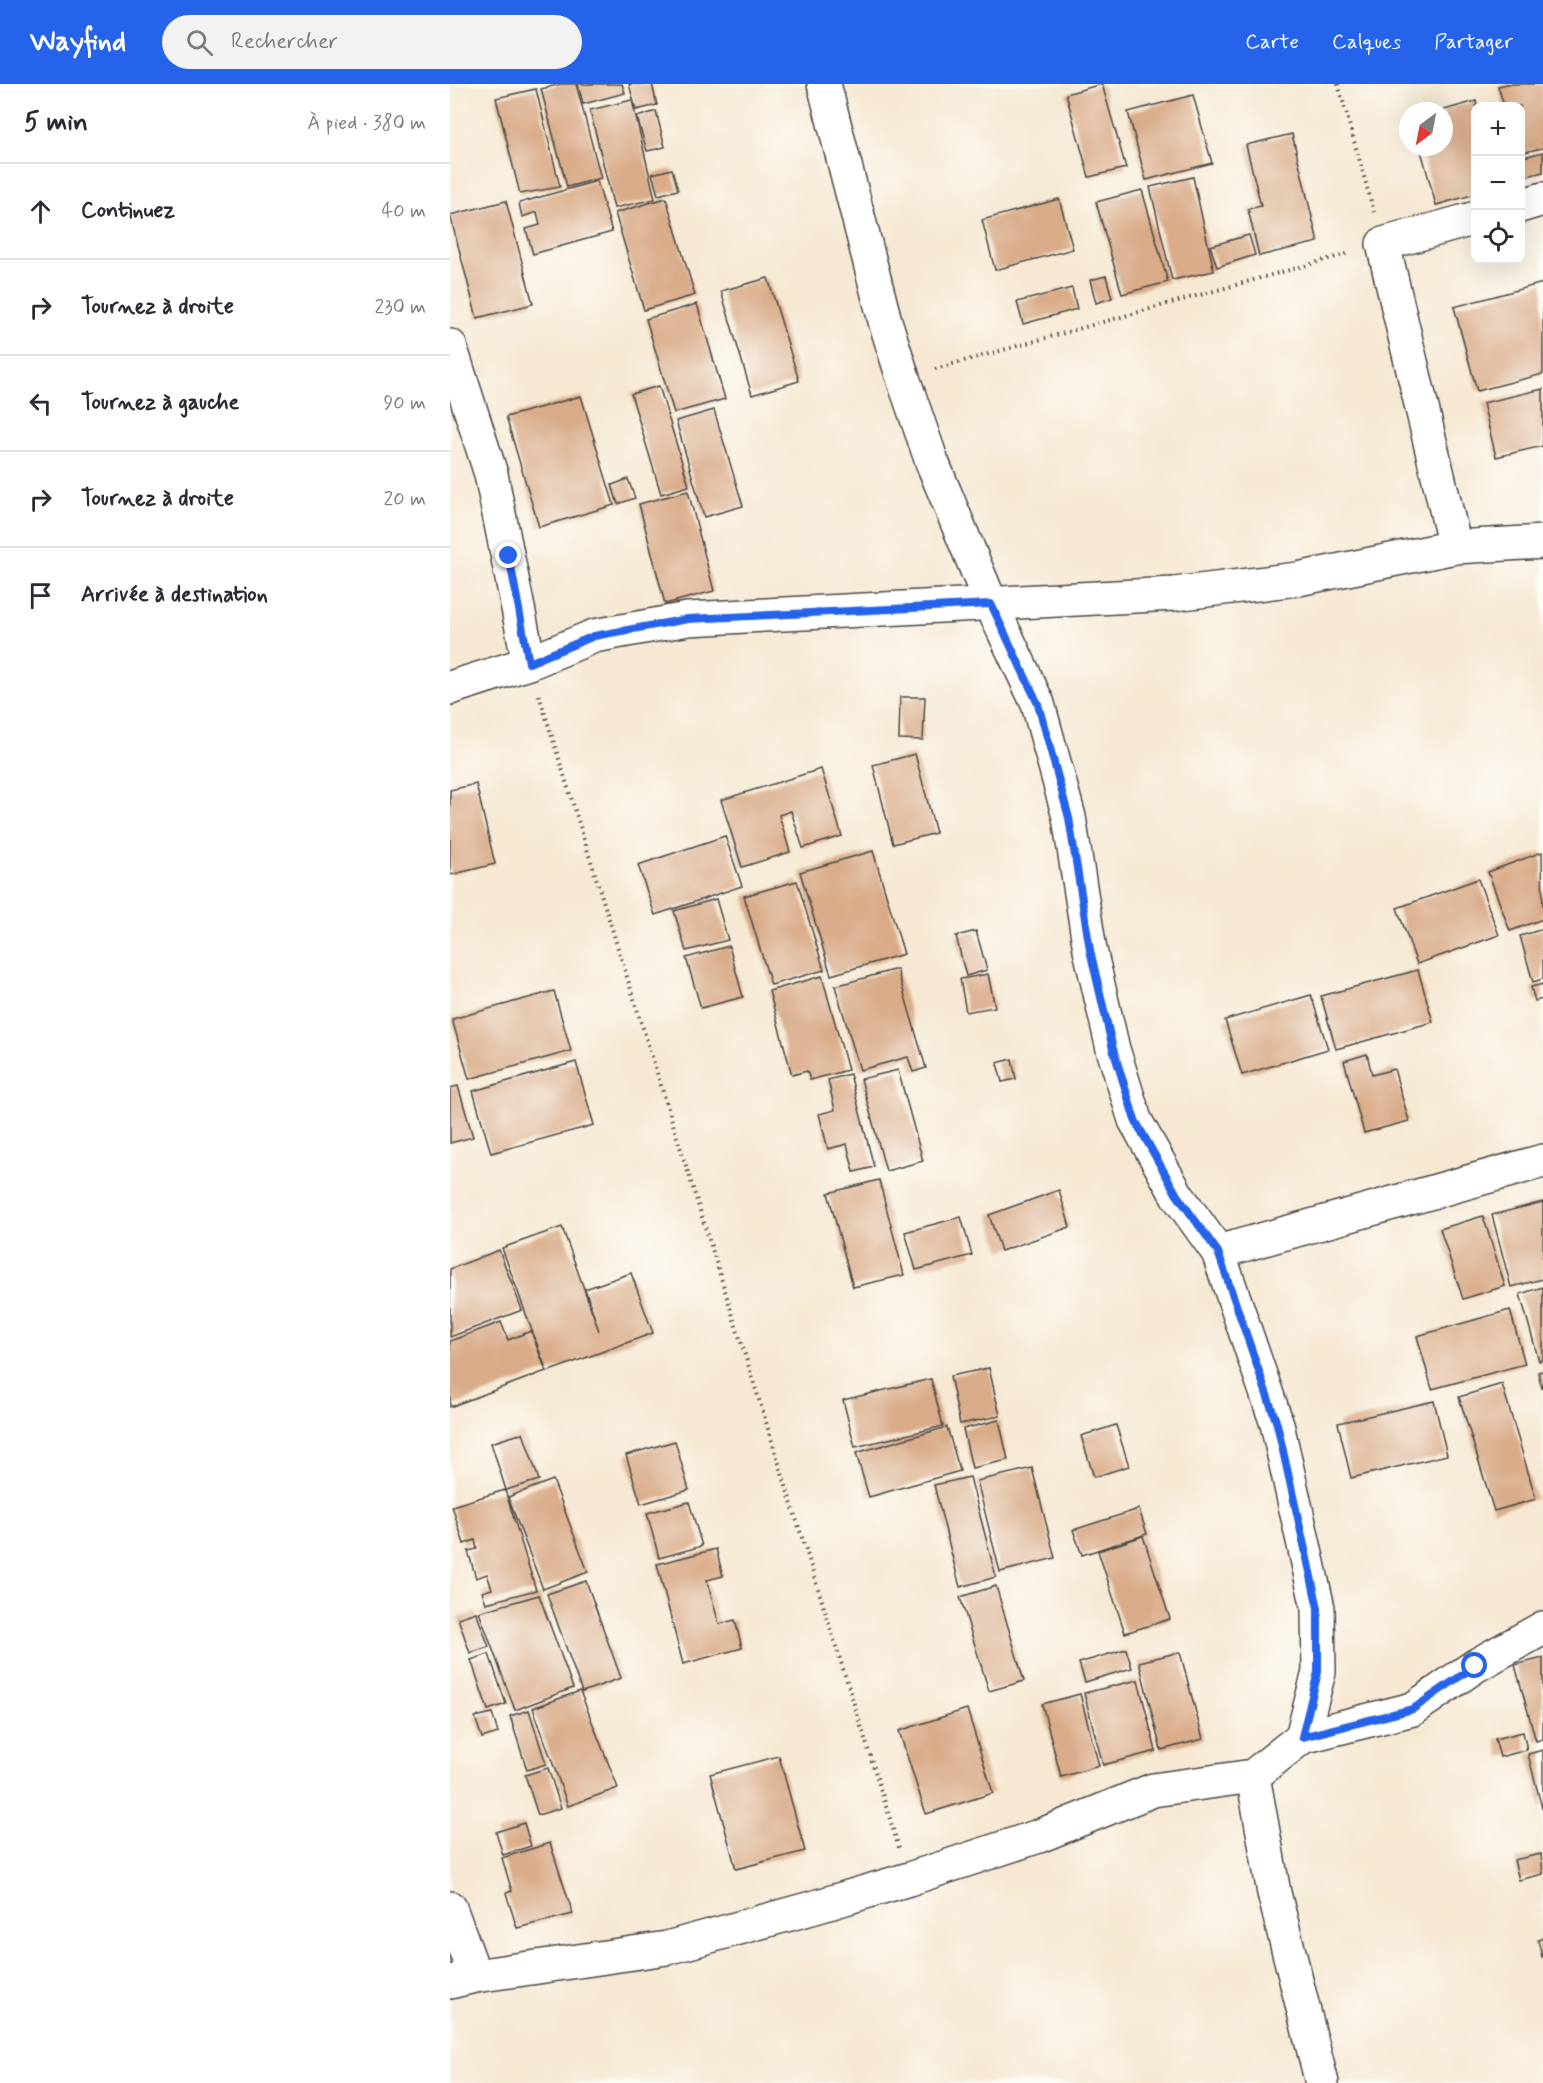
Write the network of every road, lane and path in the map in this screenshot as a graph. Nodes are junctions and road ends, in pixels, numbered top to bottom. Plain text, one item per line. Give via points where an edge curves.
1 (824, 84) edge
2 (1338, 84) edge
3 (1543, 200) edge
4 (1525, 205) edge
5 (1471, 219) edge
6 (1383, 244) junction
7 (450, 346) edge
8 (903, 378) junction
9 (1543, 542) edge
10 (1455, 547) junction
11 (991, 604) junction
12 (529, 663) junction
13 (450, 688) edge
14 (1543, 1161) edge
15 (1218, 1252) junction
16 (1543, 1628) edge
17 (1302, 1737) junction
18 (1253, 1776) junction
19 (909, 1879) junction
20 (450, 1908) edge
21 (463, 1979) edge
22 (1322, 2083) edge

1 - 8 street
2 - 6 path
3 - 4 street
5 - 6 street
6 - 8 path
6 - 10 street
7 - 12 street via 491,474
8 - 11 street via 932,462
9 - 10 street
10 - 11 street via 1298,579 1185,593
11 - 12 street via 688,619 594,636
11 - 15 street via 1038,704 1069,818 1095,972 1135,1120 1177,1195
12 - 13 street
12 - 19 path
14 - 15 street
15 - 17 street via 1277,1424 1318,1608 1318,1672
16 - 17 street via 1475,1666 1413,1709
17 - 18 street
18 - 19 street via 1153,1790 1039,1836
18 - 22 street via 1274,1893
19 - 21 street via 667,1948
20 - 21 street

